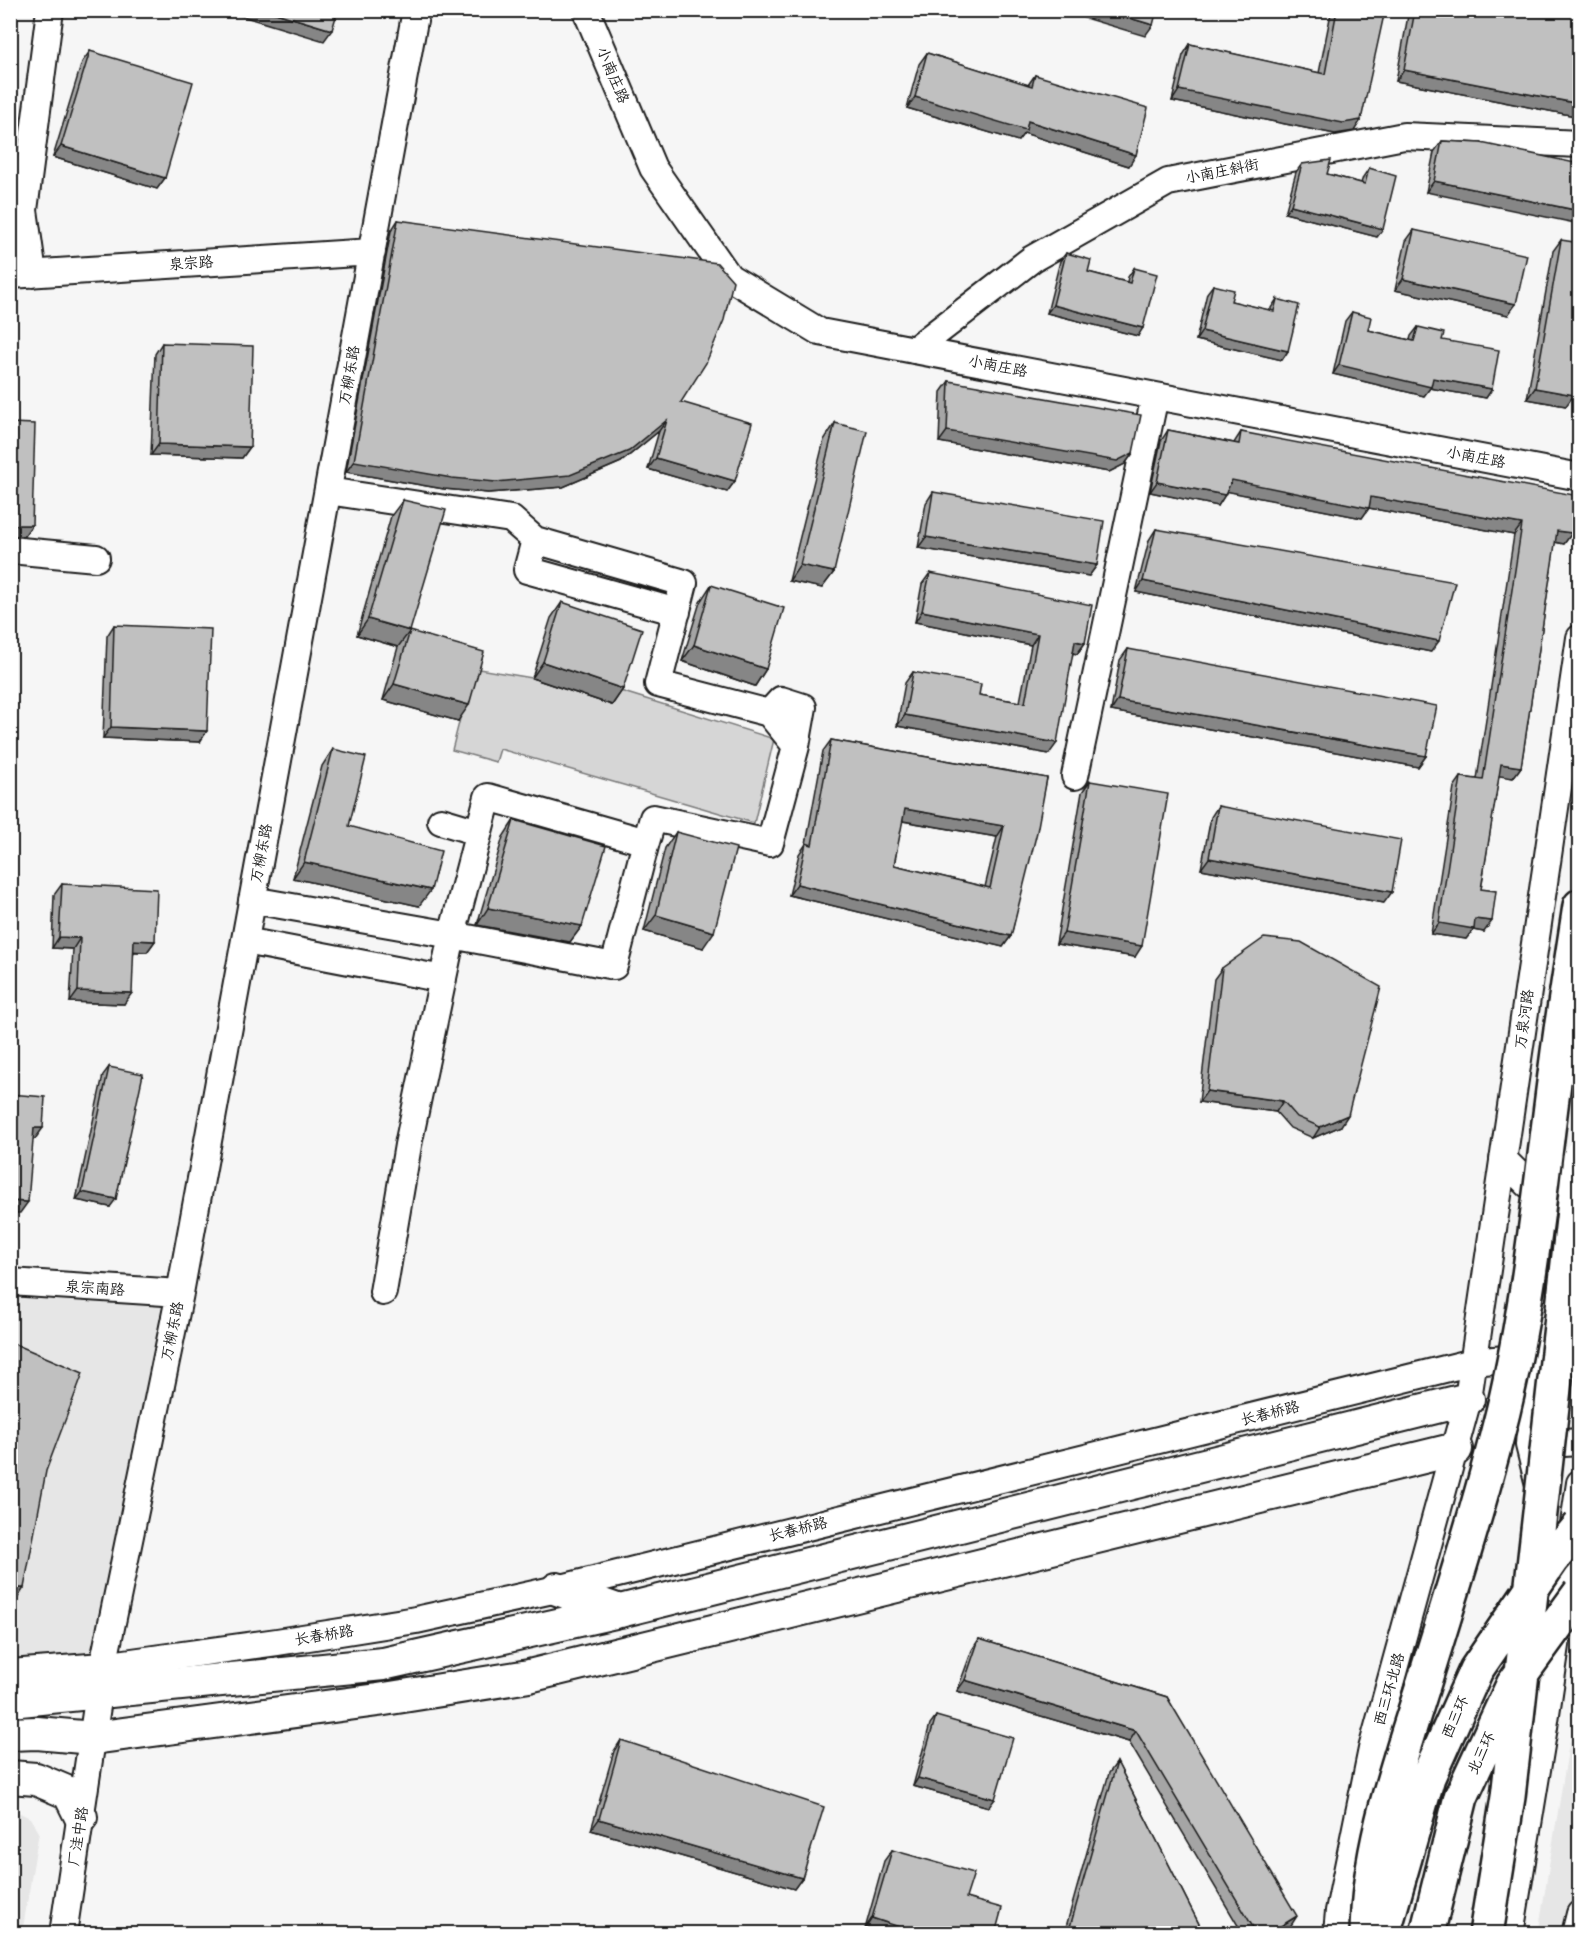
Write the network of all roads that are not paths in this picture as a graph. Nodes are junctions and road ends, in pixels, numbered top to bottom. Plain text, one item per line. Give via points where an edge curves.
1 (50, 10) edge
2 (416, 10) edge
3 (586, 10) edge
4 (1580, 144) edge
5 (372, 252) junction
6 (22, 274) edge
7 (914, 350) junction
8 (1155, 396) junction
9 (1580, 477) edge
10 (328, 491) junction
11 (10, 550) edge
12 (96, 558) dead end
13 (1580, 638) edge
14 (1075, 776) dead end
15 (441, 821) dead end
16 (478, 832) junction
17 (646, 842) junction
18 (252, 900) junction
19 (1580, 906) edge
20 (452, 935) junction
21 (244, 941) junction
22 (442, 980) junction
23 (1580, 1157) edge
24 (1503, 1159) junction
25 (1580, 1181) edge
26 (1558, 1200) junction
27 (10, 1282) edge
28 (383, 1292) dead end
29 (180, 1293) junction
30 (1580, 1352) edge
31 (1580, 1358) edge
32 (1473, 1362) junction
33 (1535, 1365) junction
34 (1468, 1399) junction
35 (1580, 1442) edge
36 (1530, 1451) junction
37 (1453, 1460) junction
38 (1580, 1483) edge
39 (1575, 1556) edge
40 (557, 1588) junction
41 (620, 1611) junction
42 (10, 1674) edge
43 (101, 1680) junction
44 (10, 1701) edge
45 (10, 1734) edge
46 (93, 1738) junction
47 (10, 1777) edge
48 (81, 1817) junction
49 (1580, 1914) edge
50 (63, 1934) edge
51 (1337, 1934) edge
52 (1367, 1934) edge
53 (1383, 1934) edge
54 (1427, 1934) edge
55 (1486, 1934) edge
56 (1510, 1934) edge
57 (1575, 1934) edge

1 - 6 street via 24,210
2 - 5 street, 万柳东路
3 - 7 street, 小南庄路 via 653,168 729,277 820,332
4 - 7 street, 小南庄斜街 via 1404,136 1168,182 1032,259
5 - 6 street, 泉宗路
5 - 10 street, 万柳东路
7 - 8 street, 小南庄路
8 - 9 street, 小南庄路
8 - 14 street
10 - 17 street via 510,519 535,540 684,583 658,684 769,713 796,746 770,843 653,818
10 - 18 street, 万柳东路
11 - 12 street
13 - 24 street, 万泉河路
15 - 16 street
16 - 17 street via 488,797
16 - 20 street
17 - 20 street via 614,966
18 - 20 street
18 - 21 street, 万柳东路
19 - 52 highway, bridge via 1522,1313 1503,1412 1383,1811
20 - 22 street
21 - 22 street
21 - 29 street, 万柳东路
22 - 28 street
23 - 55 highway, bridge via 1508,1797
24 - 26 street via 1529,1185
24 - 32 street, 万泉河路
25 - 26 street
26 - 33 street
27 - 29 street, 泉宗南路
29 - 43 street, 万柳东路
30 - 33 street, 长春桥路
31 - 33 street
32 - 33 street, 长春桥路
32 - 34 street, 万泉河路
32 - 40 street, 长春桥路
33 - 34 street
33 - 36 street
34 - 37 street, 西三环北路
34 - 41 main road, 长春桥路
35 - 36 street
36 - 37 street
36 - 39 street
37 - 46 main road via 1075,1541 528,1676
37 - 51 street, 西三环北路 via 1372,1749
38 - 39 street
39 - 53 highway, 西三环, bridge via 1552,1558 1476,1670 1428,1777
39 - 54 highway, 北三环, bridge via 1461,1797
39 - 56 street
40 - 41 main road
40 - 43 street, 长春桥路 via 416,1620
41 - 43 main road, 长春桥路 via 383,1664
42 - 43 street, 长春桥路
43 - 44 main road, 长春桥路
43 - 46 street, 万柳东路
45 - 46 main road
46 - 48 street, 厂洼中路
47 - 48 main road via 36,1779 69,1793
48 - 50 street, 厂洼中路
49 - 57 street

